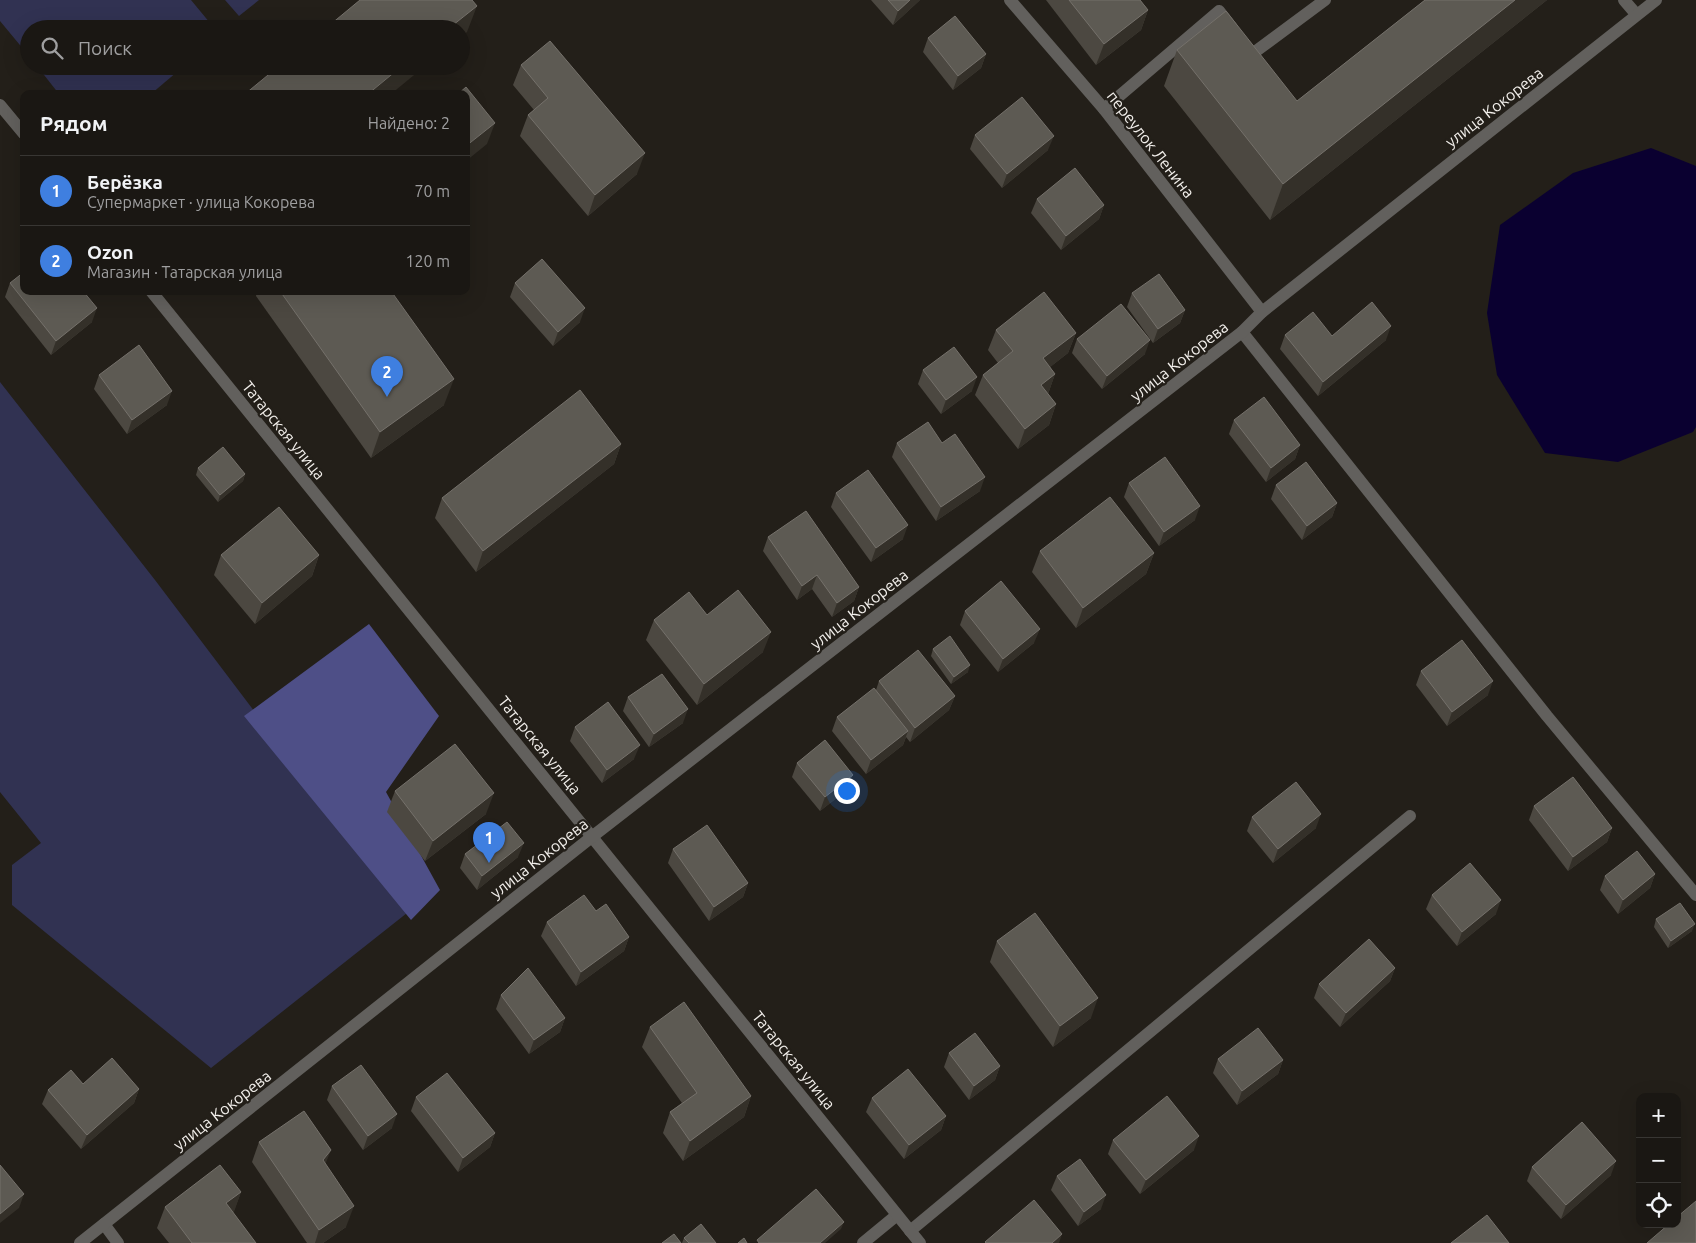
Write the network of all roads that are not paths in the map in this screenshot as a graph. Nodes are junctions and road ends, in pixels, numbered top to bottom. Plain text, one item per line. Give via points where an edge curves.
1 (1010, 0) edge
2 (1325, 0) edge
3 (1624, 0) edge
4 (1656, 0) edge
5 (1636, 14) junction
6 (0, 105) edge
7 (1104, 109) junction
8 (20, 129) edge
9 (154, 295) edge
10 (1262, 312) junction
11 (1242, 332) junction
12 (1410, 816) dead end
13 (593, 836) junction
14 (1696, 895) edge
15 (898, 1215) junction
16 (104, 1224) junction
17 (910, 1231) junction
18 (80, 1243) edge
19 (118, 1243) edge
20 (863, 1243) edge
21 (920, 1243) edge

1 - 7 street, переулок Ленина
2 - 7 street via 1252,54 1219,11
3 - 5 street
4 - 5 street, улица Кокорева
5 - 10 street, улица Кокорева
6 - 8 street
7 - 10 street, переулок Ленина
9 - 13 street, Татарская улица
10 - 11 street, улица Кокорева
11 - 13 street, улица Кокорева
11 - 14 street via 1548,716
12 - 17 street
13 - 15 street, Татарская улица
13 - 16 street, улица Кокорева
15 - 17 street, Татарская улица
15 - 20 street
16 - 18 street, улица Кокорева
16 - 19 street
17 - 21 street, Татарская улица

